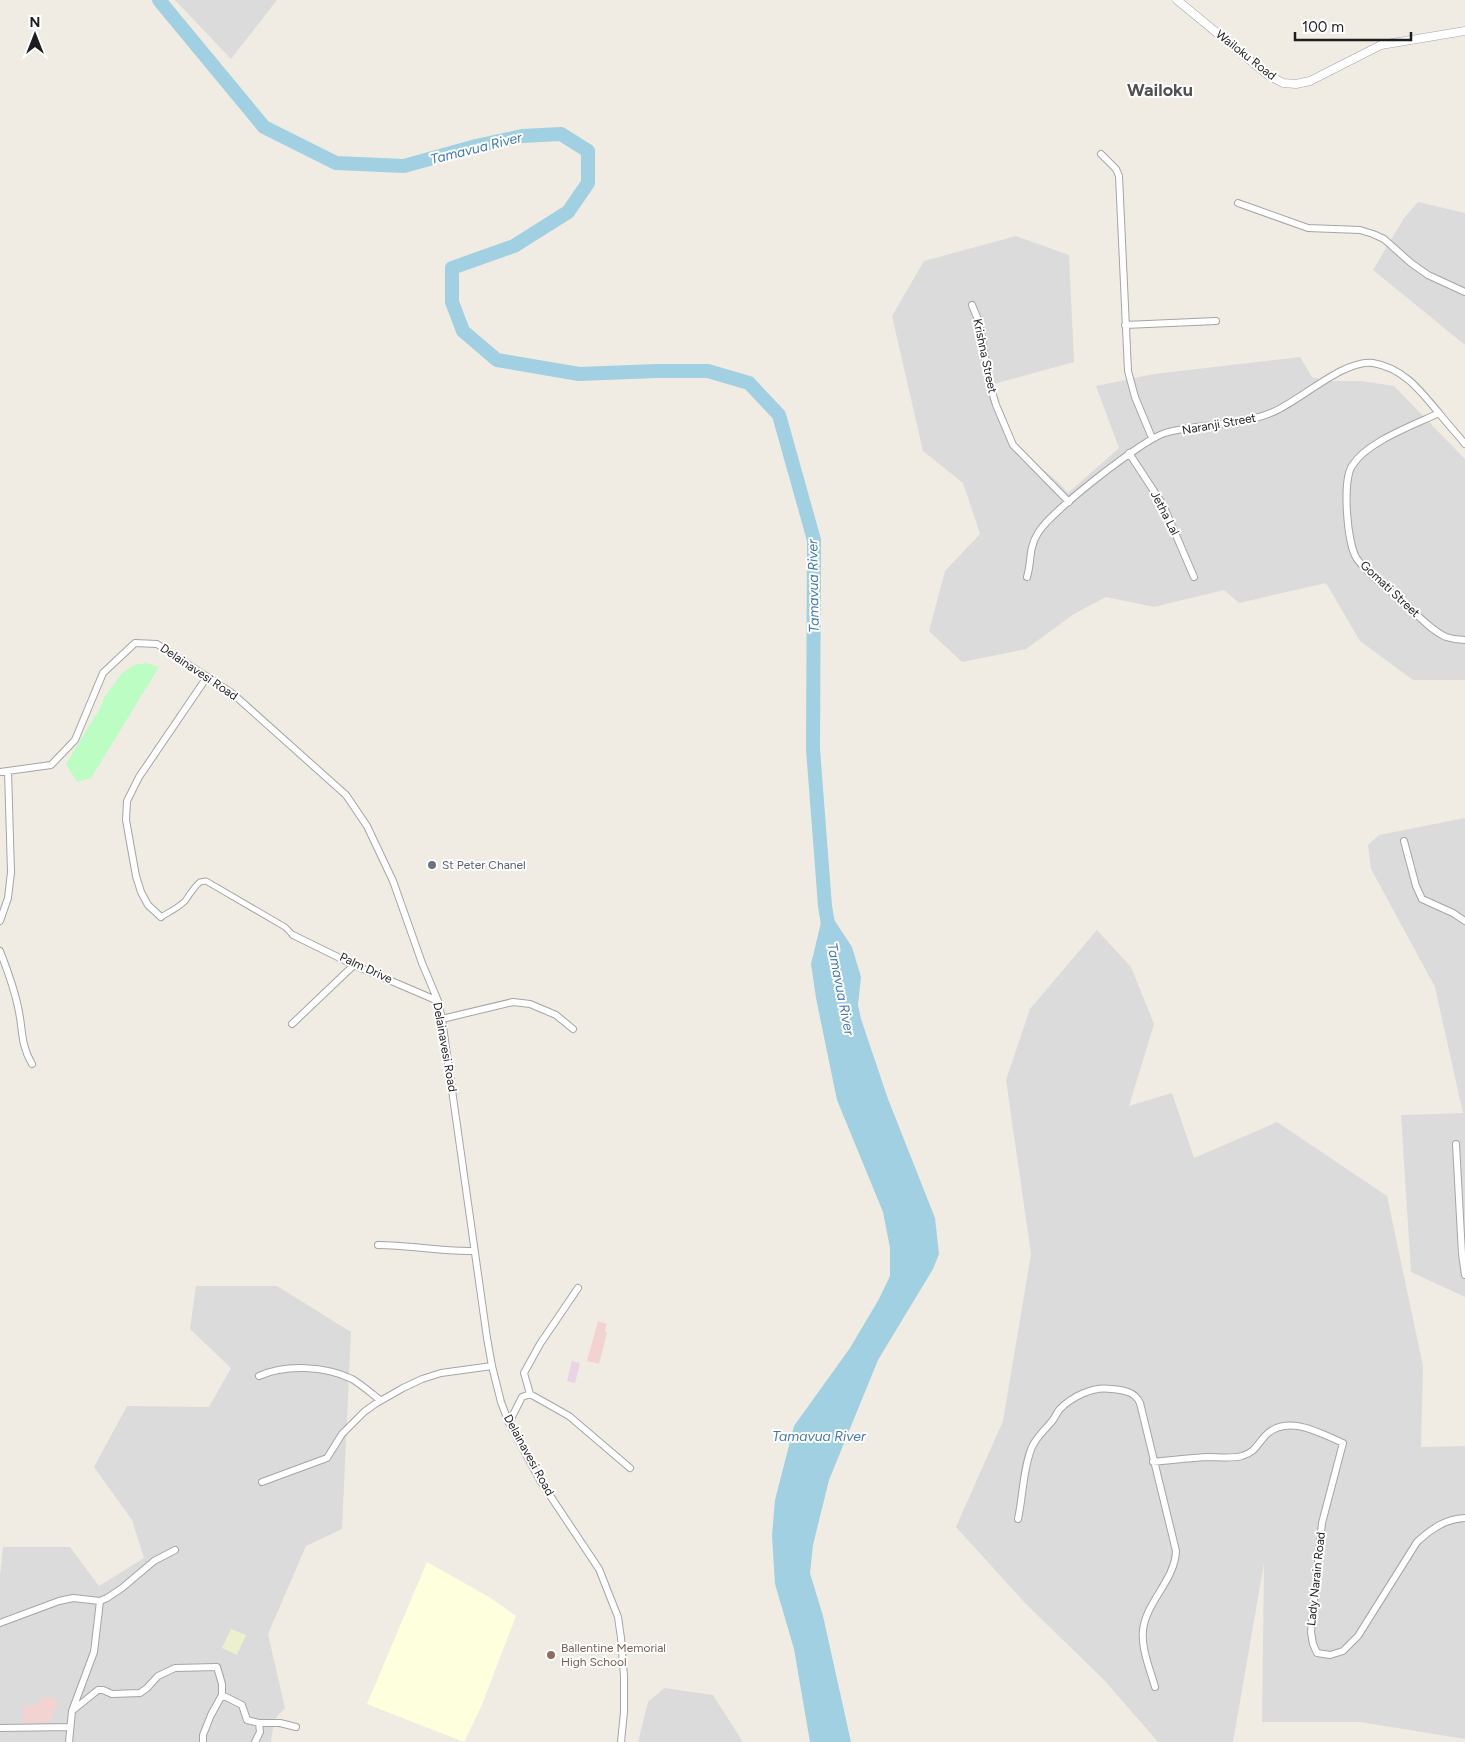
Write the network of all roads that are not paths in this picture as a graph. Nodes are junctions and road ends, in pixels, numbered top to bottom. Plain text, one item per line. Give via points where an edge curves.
1 (1177, 0) edge
2 (1465, 31) edge
3 (1101, 154) dead end
4 (1238, 203) dead end
5 (1465, 292) edge
6 (972, 305) dead end
7 (1216, 321) dead end
8 (1125, 325) junction
9 (1439, 413) junction
10 (1152, 438) junction
11 (1465, 444) edge
12 (1129, 454) junction
13 (1069, 502) junction
14 (1027, 576) dead end
15 (1194, 577) dead end
16 (1465, 640) edge
17 (207, 677) junction
18 (8, 771) junction
19 (0, 772) edge
20 (1404, 841) dead end
21 (160, 917) joint
22 (0, 921) edge
23 (1465, 921) edge
24 (293, 935) joint
25 (0, 951) edge
26 (354, 964) junction
27 (438, 1001) junction
28 (442, 1019) junction
29 (292, 1024) dead end
30 (573, 1029) dead end
31 (32, 1064) dead end
32 (1456, 1144) dead end
33 (378, 1245) dead end
34 (474, 1251) junction
35 (1465, 1275) edge
36 (578, 1288) dead end
37 (492, 1366) junction
38 (259, 1376) dead end
39 (530, 1394) junction
40 (380, 1400) junction
41 (509, 1423) junction
42 (1153, 1462) junction
43 (630, 1468) dead end
44 (262, 1482) dead end
45 (1465, 1518) edge
46 (1018, 1519) dead end
47 (175, 1550) dead end
48 (100, 1601) junction
49 (0, 1623) edge
50 (1155, 1687) dead end
51 (222, 1695) junction
52 (72, 1711) junction
53 (259, 1723) junction
54 (70, 1727) junction
55 (296, 1727) dead end
56 (0, 1728) edge
57 (69, 1742) edge
58 (203, 1742) edge
59 (255, 1742) edge
60 (621, 1742) edge

1 - 2 street, Wailoku Road via 1268,75 1296,84 1310,81 1381,45
3 - 8 street via 1116,169 1120,182
4 - 5 street via 1308,228 1360,230 1373,234 1384,239 1428,275
6 - 13 street, Krishna Street via 979,322 990,385 1013,445
7 - 8 street
8 - 10 street via 1128,371
9 - 10 street, Naranji Street via 1418,387 1395,369 1371,363 1351,367 1321,382 1274,412 1231,424
9 - 11 street, Naranji Street
9 - 16 street, Gomati Street via 1375,443 1352,464 1347,489 1348,530 1357,558 1377,579 1432,628 1448,637
10 - 12 street, Naranji Street
12 - 13 street, Naranji Street
12 - 15 street, Jetha Lal via 1162,505
13 - 14 street, Naranji Street via 1038,532 1030,553
17 - 18 street, Delainavesi Road via 157,644 135,643 103,673 75,740 51,764
17 - 21 street via 139,777 127,801 126,820 136,876 148,905
17 - 27 street, Delainavesi Road via 232,693 346,795 367,826 393,881
18 - 19 street, Delainavesi Road
18 - 22 street via 11,872 8,898
20 - 23 street via 1422,899
21 - 24 street via 180,905 200,882 206,881 285,926
24 - 26 street, Palm Drive
25 - 31 street via 19,1008 22,1042
26 - 27 street, Palm Drive
26 - 29 street
27 - 28 street, Delainavesi Road
28 - 30 street via 513,1002 530,1004 556,1015
28 - 34 street, Delainavesi Road
32 - 35 street
33 - 34 street
34 - 37 street, Delainavesi Road
36 - 39 street via 524,1373
37 - 40 street via 432,1376
37 - 41 street, Delainavesi Road
38 - 40 street via 282,1370 329,1372 358,1382
39 - 41 street via 522,1396
39 - 43 street via 569,1416
40 - 44 street via 342,1434 327,1458
41 - 60 street, Delainavesi Road via 541,1482 599,1568 611,1596 622,1638 624,1712
42 - 45 street, Lady Narain Road via 1233,1458 1253,1452 1273,1428 1280,1426 1305,1428 1344,1443 1322,1522 1311,1632 1317,1653 1330,1655 1344,1650 1358,1636 1417,1542 1444,1522
42 - 46 street via 1140,1403 1134,1394 1107,1388 1092,1390 1059,1410 1039,1435 1028,1463
42 - 50 street via 1176,1551 1175,1562 1143,1628 1143,1644
47 - 48 street via 154,1561 122,1588
48 - 49 street via 72,1598 58,1601
48 - 52 street via 94,1652
51 - 52 street via 218,1667 175,1668 158,1676 140,1693 112,1694 98,1690
51 - 53 street via 242,1705 247,1720
51 - 58 street via 210,1714
52 - 54 street
53 - 55 street
53 - 59 street via 260,1732
54 - 56 street
54 - 57 street

